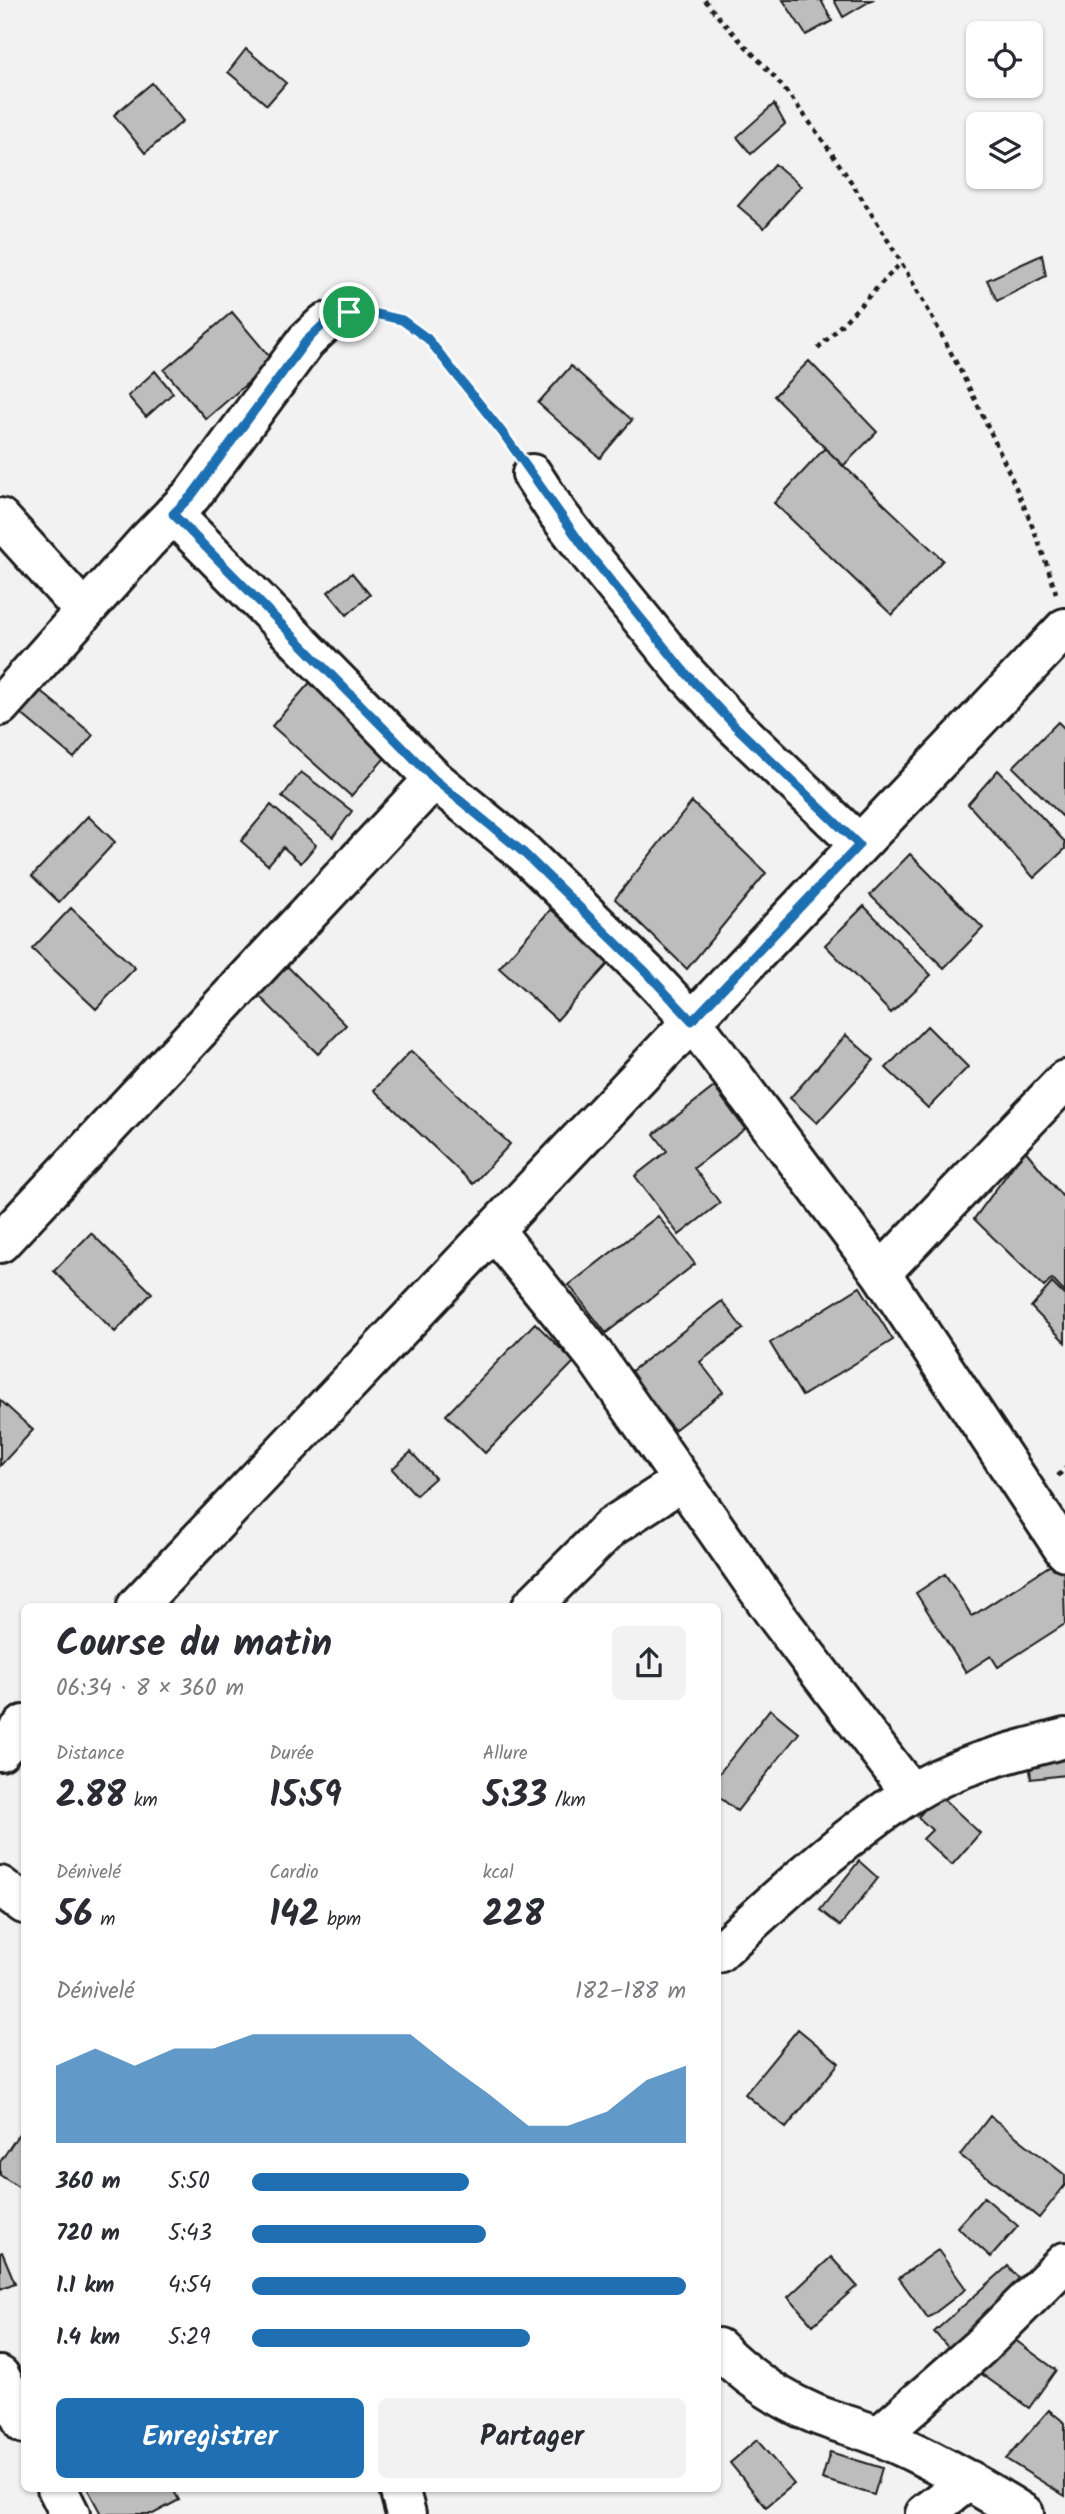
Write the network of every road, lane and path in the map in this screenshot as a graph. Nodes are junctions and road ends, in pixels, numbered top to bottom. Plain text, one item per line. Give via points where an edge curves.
1 (705, 0) edge
2 (901, 263) junction
3 (325, 323) joint
4 (818, 349) dead end
5 (532, 474) joint
6 (173, 514) junction
7 (0, 518) edge
8 (84, 611) junction
9 (1062, 614) edge
10 (0, 706) edge
11 (434, 779) junction
12 (859, 845) junction
13 (692, 1021) junction
14 (1065, 1080) edge
15 (494, 1230) junction
16 (0, 1243) edge
17 (881, 1273) junction
18 (682, 1482) junction
19 (1065, 1551) edge
20 (140, 1603) edge
21 (535, 1603) edge
22 (21, 1728) edge
23 (1065, 1738) edge
24 (0, 1751) edge
25 (911, 1793) junction
26 (0, 1886) edge
27 (21, 1902) edge
28 (721, 1950) edge
29 (1065, 2262) edge
30 (721, 2351) edge
31 (0, 2376) edge
32 (21, 2418) edge
33 (879, 2436) junction
34 (969, 2480) junction
35 (59, 2492) edge
36 (400, 2492) edge
37 (70, 2514) edge
38 (406, 2514) edge
39 (925, 2514) edge
40 (1024, 2514) edge

1 - 2 path via 788,92
2 - 4 path
2 - 9 path via 960,369 1003,460 1048,567
3 - 5 path via 349,312 402,320 428,339 460,376
3 - 6 street via 306,341
5 - 12 street via 558,514 683,670
6 - 8 street
6 - 11 street
7 - 8 street
8 - 10 street
9 - 12 street
11 - 13 street via 524,853
11 - 16 street
12 - 13 street
13 - 15 street
13 - 17 street
14 - 17 street
15 - 18 street via 595,1356
15 - 20 street
17 - 19 street
18 - 21 street via 611,1527
18 - 25 street via 818,1674
22 - 24 street
23 - 25 street via 996,1756
25 - 28 street via 837,1848
26 - 27 street
29 - 33 street via 980,2347
30 - 33 street via 740,2371 778,2397
31 - 32 street
33 - 34 street
34 - 39 street
34 - 40 street
35 - 37 street
36 - 38 street

